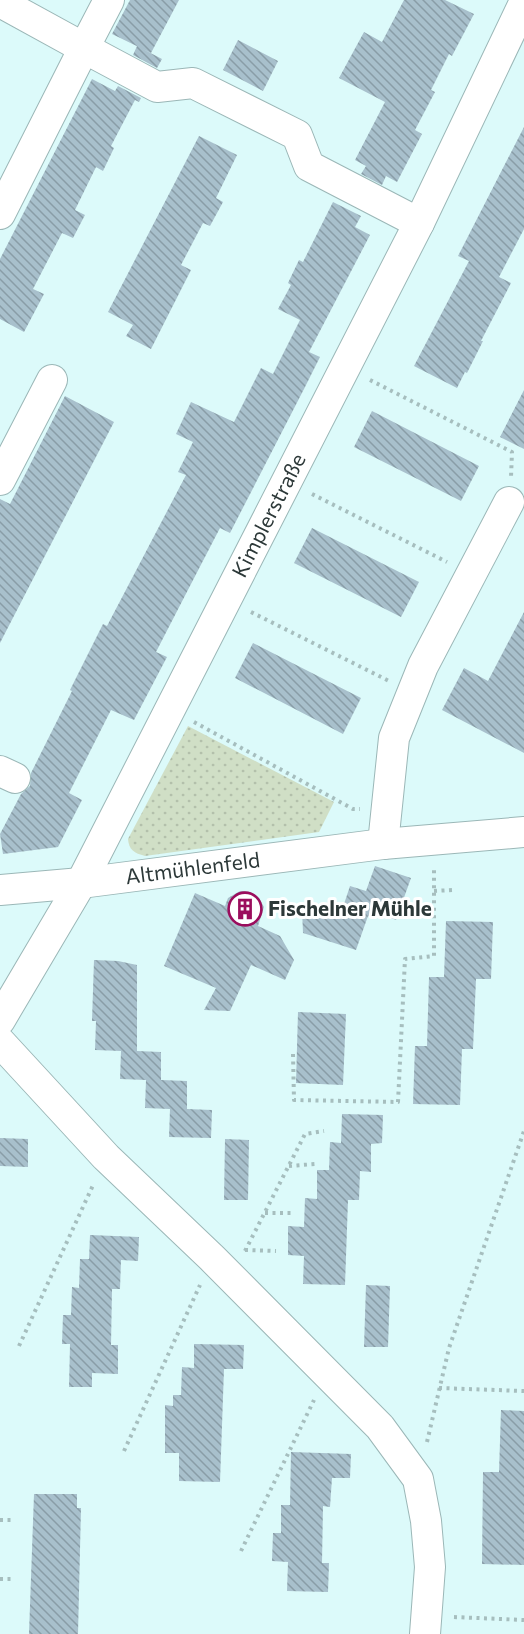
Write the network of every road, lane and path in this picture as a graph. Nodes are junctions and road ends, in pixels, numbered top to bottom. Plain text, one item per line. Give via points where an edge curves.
1 (109, 0) edge
2 (0, 2) edge
3 (524, 3) edge
4 (84, 48) junction
5 (0, 213) edge
6 (419, 223) junction
7 (345, 368) junction
8 (52, 380) dead end
9 (0, 480) edge
10 (287, 481) junction
11 (509, 502) joint
12 (471, 574) junction
13 (226, 599) junction
14 (412, 693) junction
15 (170, 709) junction
16 (387, 810) junction
17 (524, 832) edge
18 (434, 840) junction
19 (383, 844) junction
20 (81, 883) junction
21 (0, 890) edge
22 (453, 890) dead end
23 (434, 891) junction
24 (0, 1020) edge
25 (0, 1042) edge
26 (293, 1054) dead end
27 (324, 1131) dead end
28 (524, 1131) edge
29 (106, 1157) junction
30 (315, 1164) dead end
31 (288, 1166) junction
32 (265, 1213) junction
33 (291, 1213) dead end
34 (245, 1250) junction
35 (276, 1251) dead end
36 (222, 1268) junction
37 (19, 1346) dead end
38 (327, 1373) junction
39 (440, 1388) junction
40 (524, 1391) edge
41 (124, 1451) dead end
42 (418, 1479) junction
43 (0, 1520) edge
44 (13, 1520) dead end
45 (242, 1551) dead end
46 (0, 1579) edge
47 (14, 1579) dead end
48 (524, 1620) edge
49 (426, 1625) edge

1 - 4 street
2 - 4 street
3 - 6 street, Kimplerstraße
4 - 5 street
4 - 6 street via 157,87 192,83 297,135 309,166
6 - 7 street, Kimplerstraße
7 - 10 street, Kimplerstraße
7 - 11 path via 512,452
8 - 9 street
10 - 12 path
10 - 13 street, Kimplerstraße
11 - 12 street
12 - 14 street
13 - 14 path
13 - 15 street, Kimplerstraße
14 - 16 street via 394,738
15 - 16 path via 353,809
15 - 20 street, Kimplerstraße
16 - 19 street
17 - 18 street, Altmühlenfeld
18 - 19 street, Altmühlenfeld
18 - 23 path
19 - 20 street, Altmühlenfeld
20 - 21 street, Altmühlenfeld
20 - 24 street, Kimplerstraße
22 - 23 path
23 - 26 path via 434,956 405,959 398,1102 294,1100
25 - 29 street
27 - 31 path via 305,1134
28 - 39 path via 449,1348
29 - 36 street
29 - 37 path
30 - 31 path
31 - 32 path
32 - 33 path
32 - 34 path
34 - 35 path
34 - 36 path
36 - 38 street
36 - 41 path
38 - 42 street via 380,1427
38 - 45 path
39 - 40 path
39 - 42 path
42 - 49 street via 430,1567
43 - 44 path
46 - 47 path
48 - 49 path

